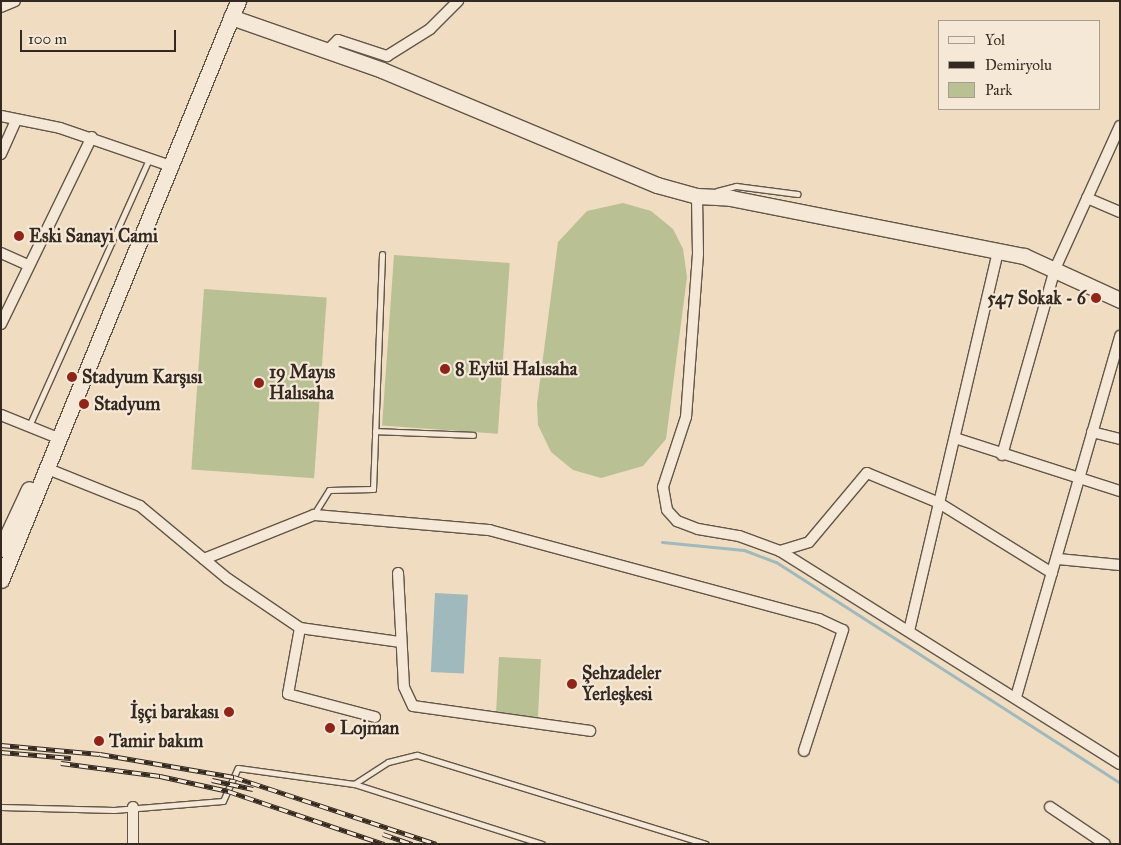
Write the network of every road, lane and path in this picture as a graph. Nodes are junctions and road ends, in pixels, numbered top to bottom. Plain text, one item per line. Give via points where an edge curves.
1 (15, 1) edge
2 (238, 1) edge
3 (458, 1) edge
4 (1, 7) edge
5 (232, 17) junction
6 (328, 50) junction
7 (1, 116) edge
8 (16, 120) junction
9 (1120, 126) edge
10 (92, 137) junction
11 (1, 154) edge
12 (150, 156) junction
13 (173, 167) junction
14 (796, 194) dead end
15 (697, 196) junction
16 (1087, 198) junction
17 (1120, 212) edge
18 (998, 251) junction
19 (1, 253) edge
20 (382, 254) dead end
21 (28, 265) junction
22 (1055, 269) junction
23 (1120, 300) edge
24 (1, 324) edge
25 (1120, 336) edge
26 (1117, 356) edge
27 (1, 415) edge
28 (29, 426) junction
29 (375, 431) junction
30 (1092, 432) junction
31 (473, 435) dead end
32 (58, 438) junction
33 (955, 438) junction
34 (1120, 439) edge
35 (1002, 455) junction
36 (48, 464) junction
37 (1080, 482) junction
38 (1120, 491) edge
39 (939, 504) junction
40 (314, 515) junction
41 (1, 549) edge
42 (780, 551) junction
43 (204, 559) junction
44 (1058, 559) junction
45 (1120, 565) edge
46 (398, 573) dead end
47 (1052, 573) junction
48 (1, 580) edge
49 (300, 628) junction
50 (909, 631) junction
51 (399, 642) junction
52 (1016, 697) junction
53 (375, 717) dead end
54 (590, 731) dead end
55 (804, 750) dead end
56 (1120, 764) edge
57 (354, 784) junction
58 (1, 807) edge
59 (133, 807) junction
60 (1050, 807) dead end
61 (133, 844) edge
62 (542, 844) edge
63 (706, 844) edge
64 (1105, 844) edge

1 - 4 street
2 - 5 street
3 - 6 street via 430,29 387,56 338,40
5 - 6 street
5 - 13 street
6 - 15 street via 657,185
7 - 8 street
8 - 10 street
8 - 11 street
9 - 16 street
10 - 12 street
10 - 21 street
12 - 13 street
12 - 28 lane
13 - 32 street
14 - 15 lane via 736,186
15 - 18 street via 731,198
15 - 42 street via 698,254 686,417 663,486 667,510 677,521 739,536
16 - 17 street
16 - 22 street
18 - 22 street
18 - 33 street
19 - 21 street
20 - 29 lane
21 - 24 street
22 - 23 street
22 - 35 street
25 - 26 street
26 - 30 street
27 - 28 street
28 - 32 street
29 - 31 lane
29 - 40 lane via 373,489 329,490
30 - 34 street
30 - 37 street
32 - 36 street
33 - 35 street
33 - 39 street
35 - 37 street
36 - 41 street via 39,466
36 - 43 street via 140,506
36 - 48 street
37 - 38 street
37 - 44 street
39 - 42 street via 867,473 809,542
39 - 47 street
39 - 50 street
40 - 43 street
40 - 55 street via 489,530 843,630
42 - 50 street
43 - 49 street
44 - 45 street
44 - 47 street
46 - 51 street
47 - 52 street
49 - 51 street
49 - 53 street via 288,694
50 - 52 street
51 - 54 street via 404,687 413,706
52 - 56 street
57 - 59 lane via 238,768 223,801
57 - 62 lane
57 - 63 lane via 388,762 417,755
58 - 59 lane
59 - 61 street
60 - 64 street

